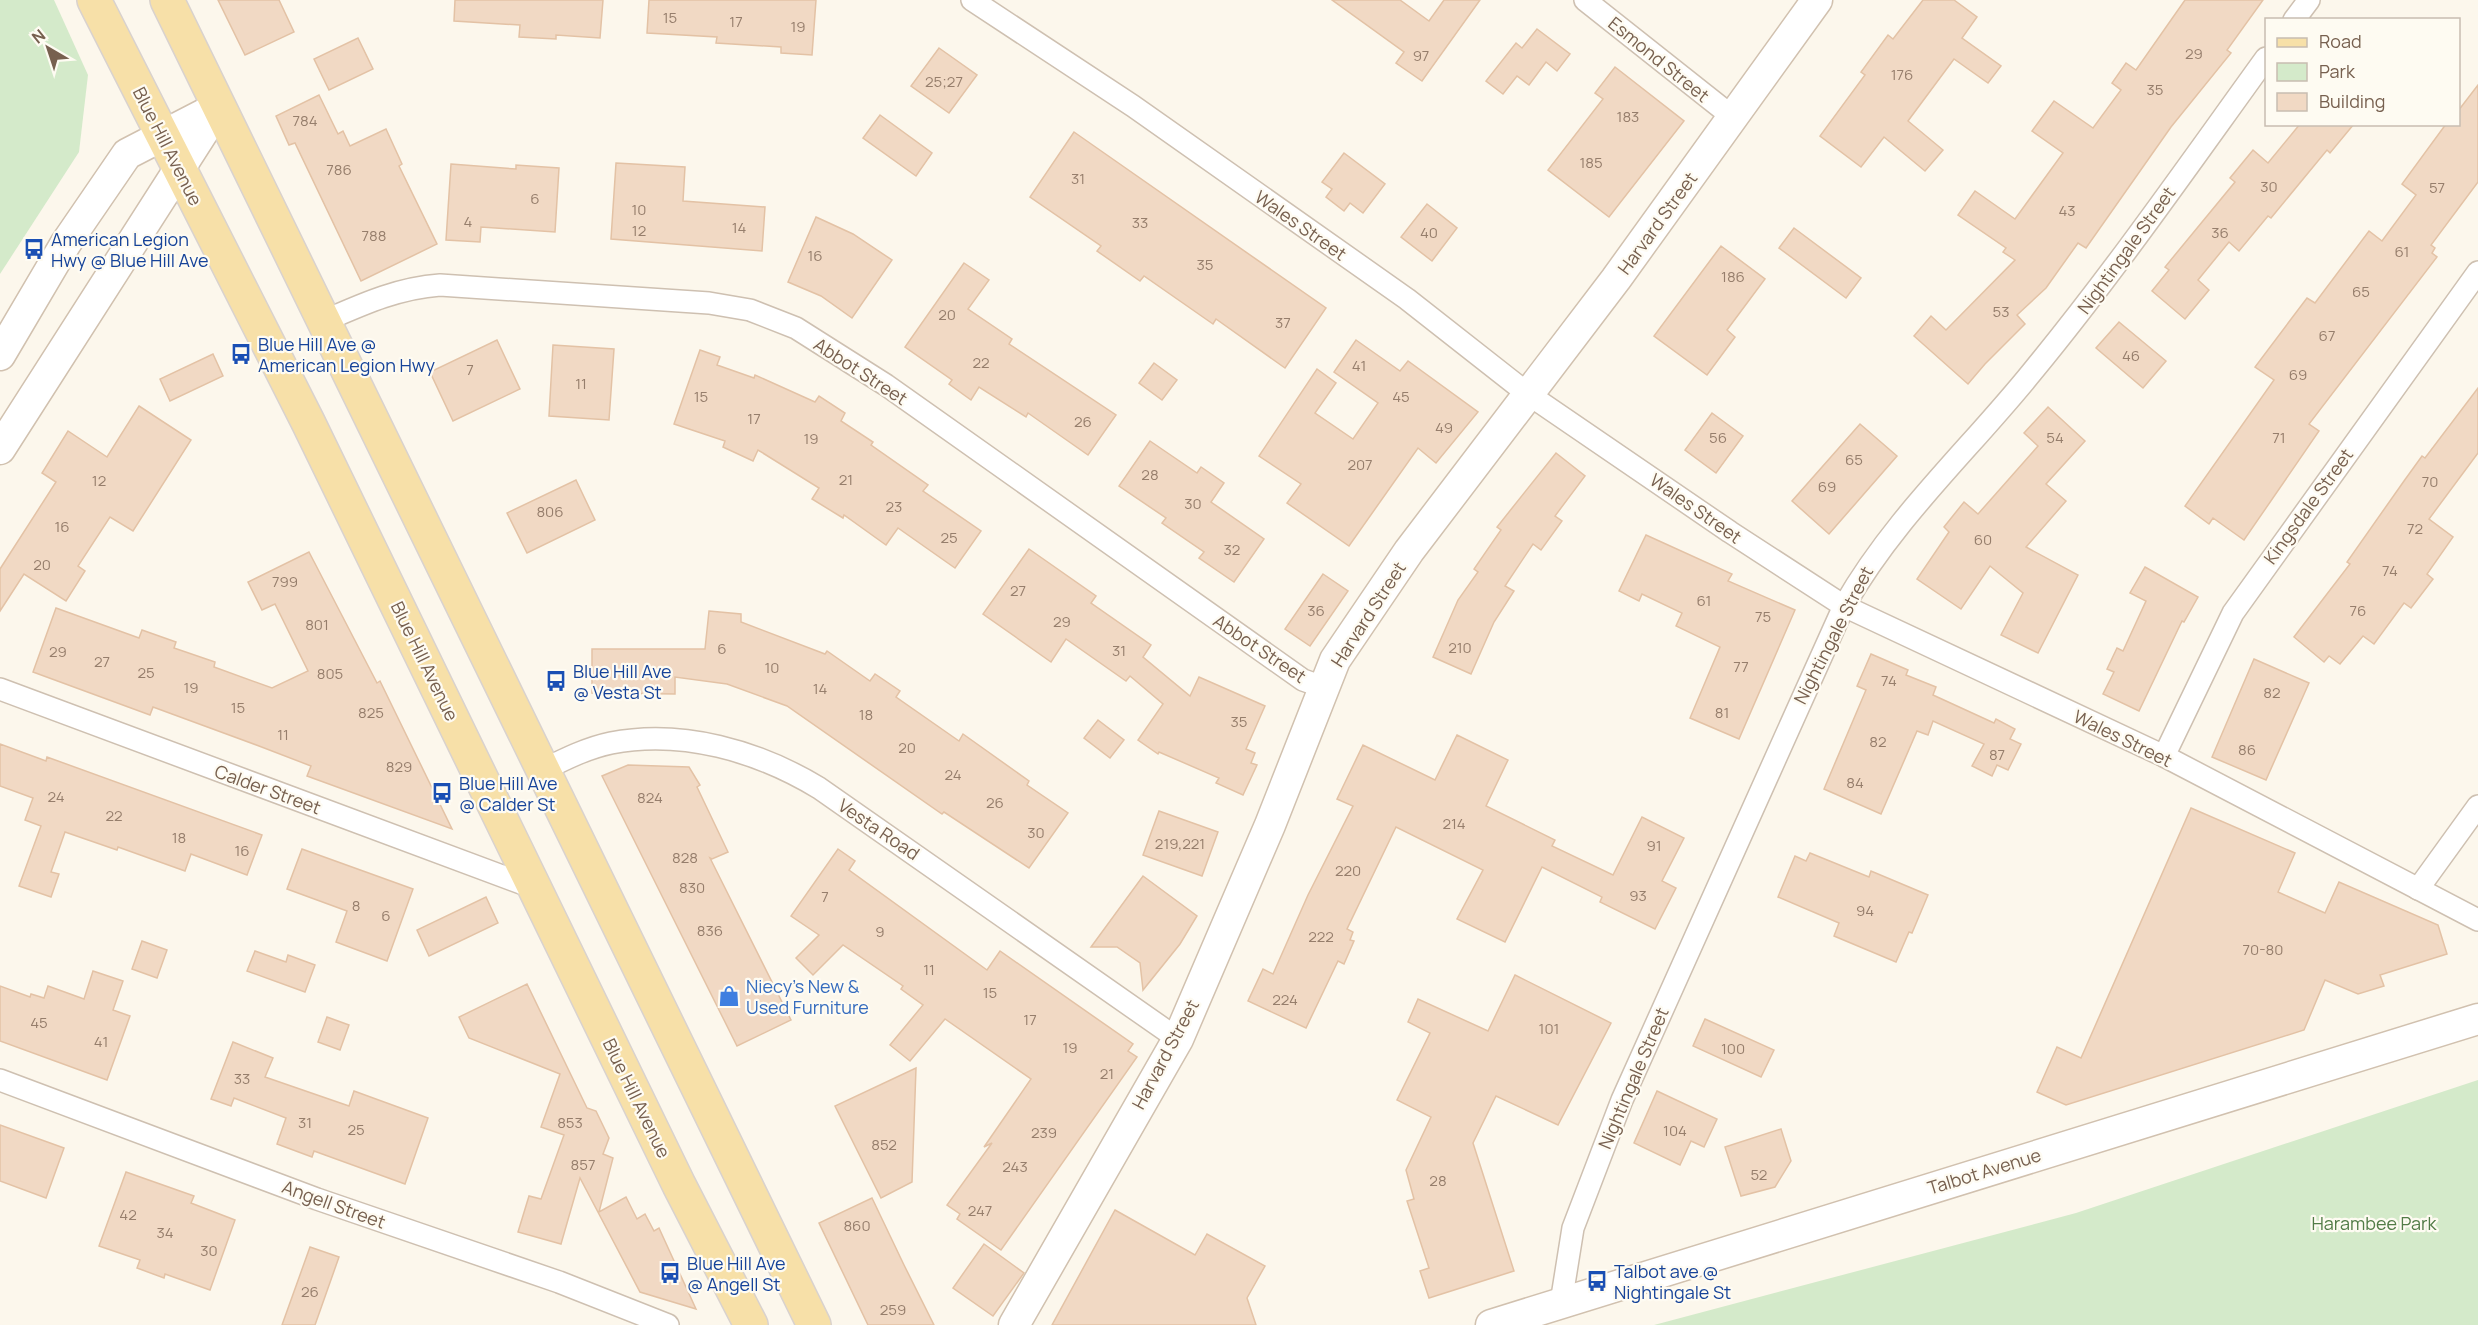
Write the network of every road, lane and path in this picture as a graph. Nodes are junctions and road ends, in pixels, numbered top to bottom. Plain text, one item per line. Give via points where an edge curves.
1 (94, 0) edge
2 (167, 0) edge
3 (972, 0) edge
4 (1585, 0) edge
5 (1817, 0) edge
6 (2308, 0) edge
7 (2295, 18) edge
8 (2265, 59) edge
9 (219, 106) junction
10 (1734, 118) junction
11 (163, 136) junction
12 (180, 167) junction
13 (2478, 272) edge
14 (324, 321) junction
15 (0, 355) edge
16 (1528, 394) junction
17 (0, 448) edge
18 (1844, 606) junction
19 (1323, 687) junction
20 (0, 689) edge
21 (2164, 756) junction
22 (543, 770) junction
23 (2478, 806) edge
24 (537, 889) junction
25 (2418, 889) junction
26 (2478, 920) edge
27 (2478, 1019) edge
28 (1178, 1039) junction
29 (0, 1080) edge
30 (1562, 1303) junction
31 (668, 1325) edge
32 (751, 1325) edge
33 (814, 1325) edge
34 (1014, 1325) edge
35 (1491, 1325) edge

1 - 11 main road, Blue Hill Avenue
2 - 9 main road
3 - 16 street, Wales Street via 1133,106 1398,293
4 - 10 street, Esmond Street
5 - 10 main road, Harvard Street
6 - 7 street
8 - 18 street, Nightingale Street via 2065,333 1887,538
9 - 11 main road
9 - 12 main road
9 - 14 main road
10 - 16 main road, Harvard Street
11 - 12 main road, Blue Hill Avenue
11 - 15 main road via 127,154 66,243
12 - 17 main road
12 - 24 main road, Blue Hill Avenue
13 - 21 street, Kingsdale Street via 2244,596
14 - 19 street, Abbot Street via 380,297 440,285 678,300 750,310 796,328 886,385 1303,680
14 - 22 main road
16 - 18 street, Wales Street
16 - 19 main road, Harvard Street via 1409,551 1335,660
18 - 21 street, Wales Street
18 - 30 street, Nightingale Street via 1622,1100 1573,1228
19 - 28 main road, Harvard Street via 1270,825
20 - 24 street, Calder Street
21 - 25 street, Wales Street
22 - 28 street, Vesta Road via 586,750 632,740 686,741 763,759 819,788
22 - 33 main road
23 - 25 street
24 - 32 main road, Blue Hill Avenue via 674,1175
25 - 26 street, Wales Street
27 - 30 main road, Talbot Avenue
28 - 34 main road, Harvard Street
29 - 31 street, Angell Street
30 - 35 main road, Talbot Avenue

